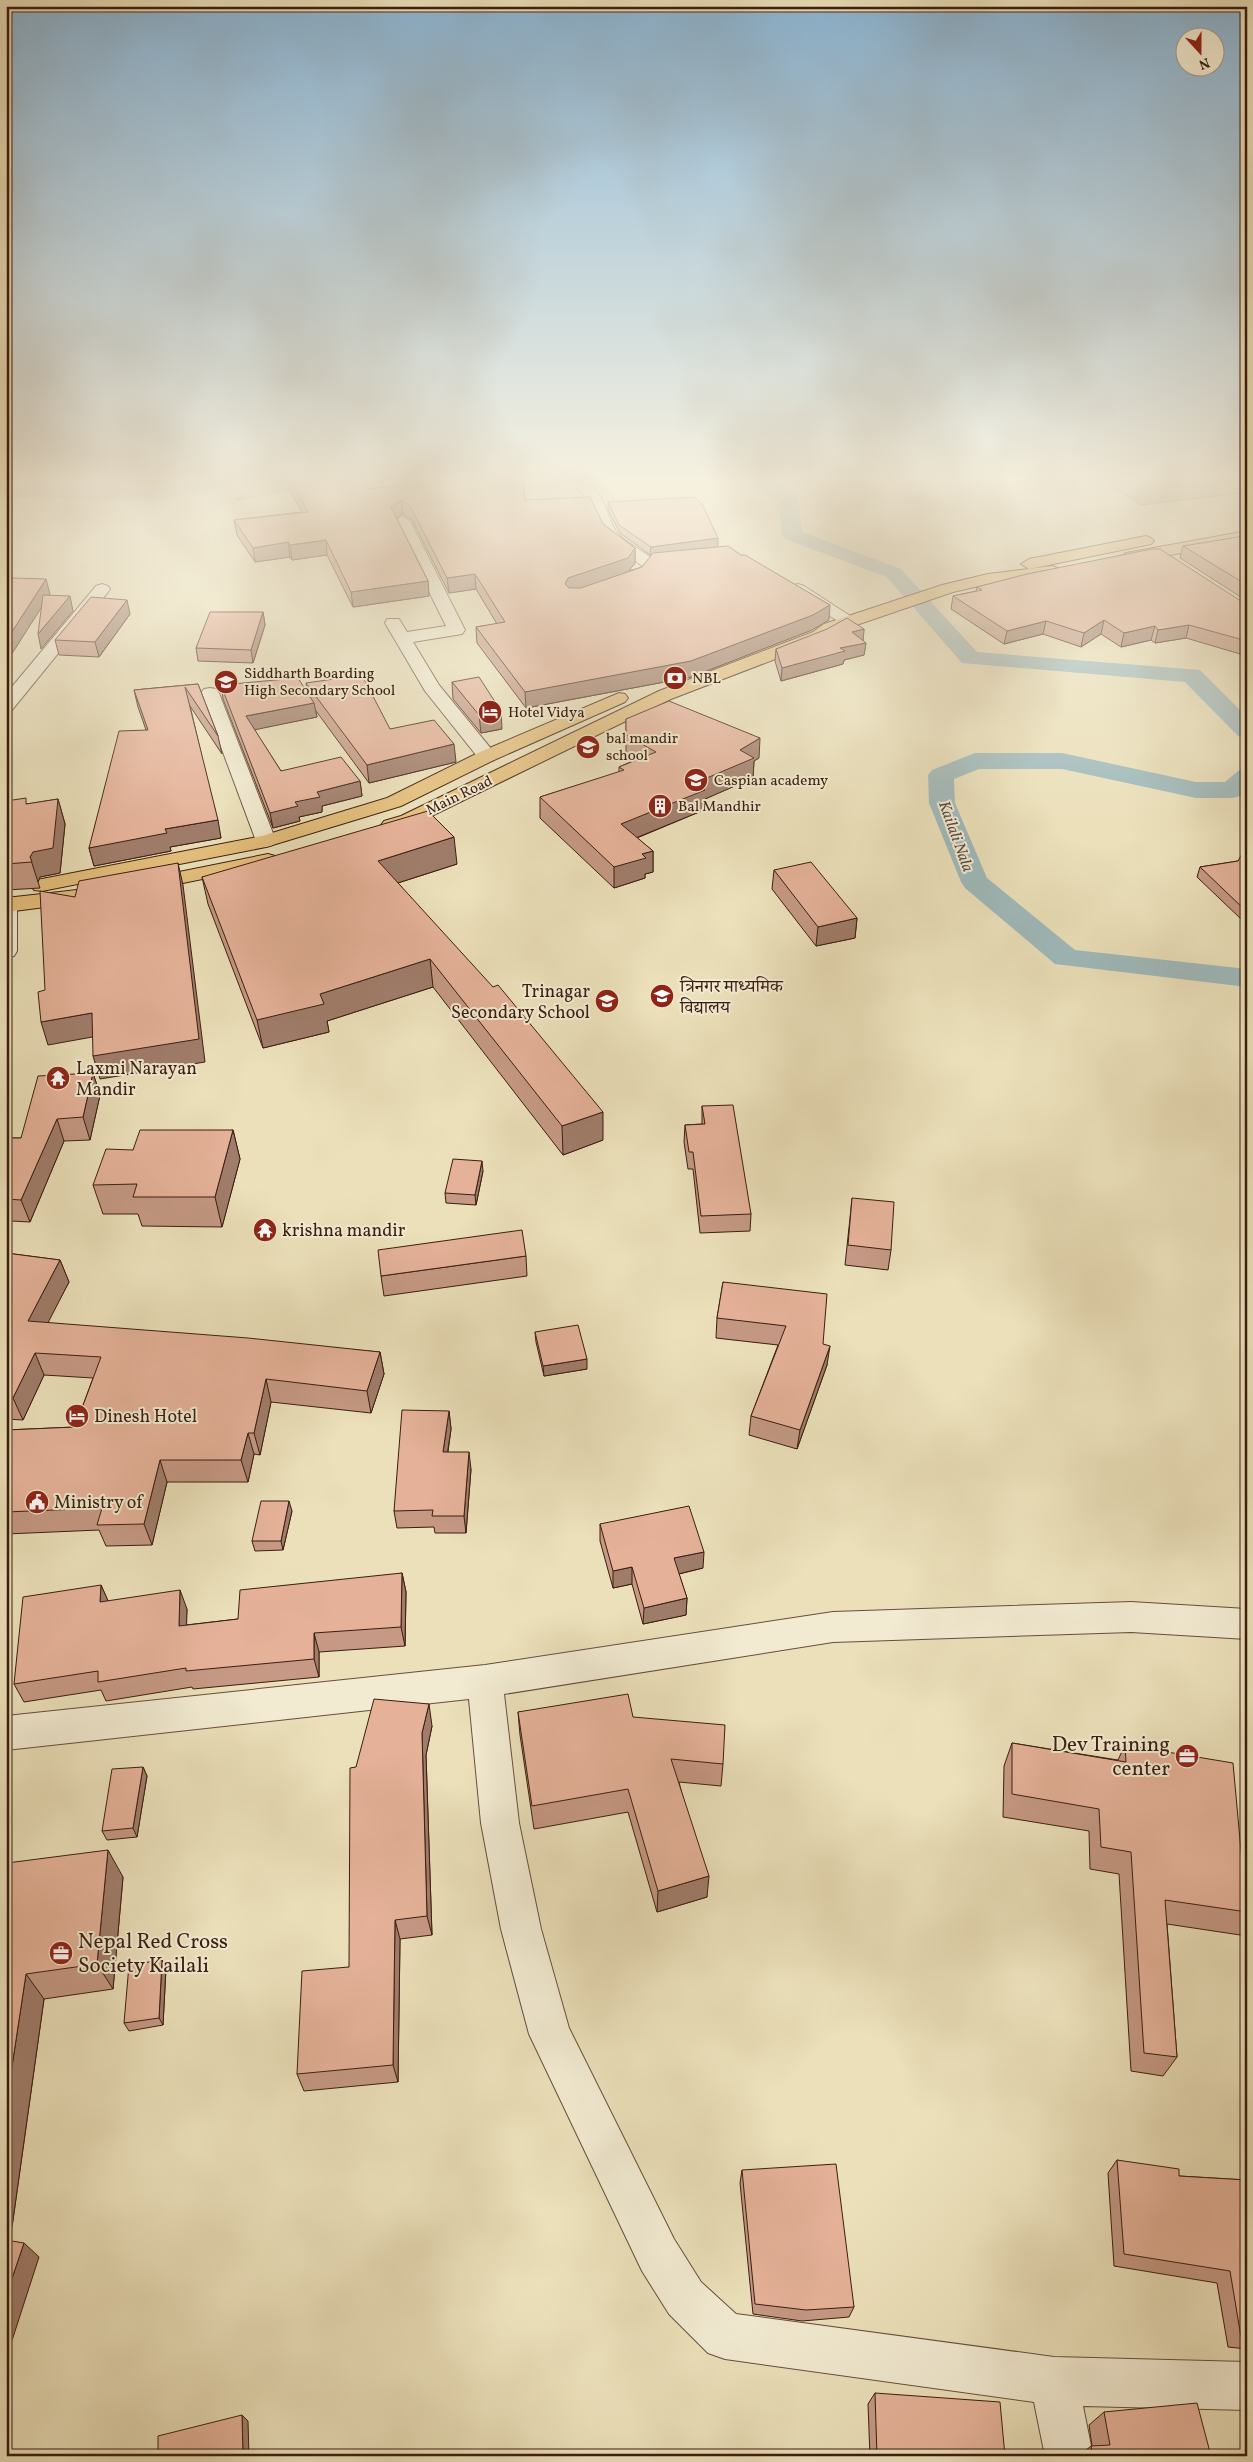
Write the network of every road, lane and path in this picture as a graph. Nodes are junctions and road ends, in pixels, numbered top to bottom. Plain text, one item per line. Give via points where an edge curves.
1 (97, 595) edge
2 (439, 595) edge
3 (810, 595) edge
4 (928, 595) edge
5 (854, 619) junction
6 (392, 622) dead end
7 (830, 628) junction
8 (402, 638) junction
9 (210, 693) dead end
10 (6, 706) edge
11 (487, 756) junction
12 (370, 831) edge
13 (266, 841) junction
14 (285, 855) edge
15 (121, 890) edge
16 (92, 895) edge
17 (7, 901) edge
18 (6, 951) edge
19 (1247, 1624) edge
20 (485, 1681) junction
21 (6, 1733) edge
22 (1054, 2381) junction
23 (1247, 2386) edge
24 (1069, 2456) edge

1 - 10 street
2 - 8 street via 456,630
3 - 5 street
4 - 5 main road, Main Road
5 - 7 main road, Main Road
6 - 8 street
7 - 11 main road, Main Road via 809,629 675,673
7 - 12 main road, Main Road via 819,636 665,695 408,820
8 - 11 street via 431,687
9 - 13 street
11 - 13 main road, Main Road via 394,802
13 - 17 main road, Main Road
14 - 15 main road
16 - 17 main road
17 - 18 street
19 - 20 street via 1131,1617 833,1627
20 - 21 street
20 - 22 street via 500,1823 520,1930 550,2034 658,2255 685,2298 725,2336
22 - 23 street
22 - 24 street

